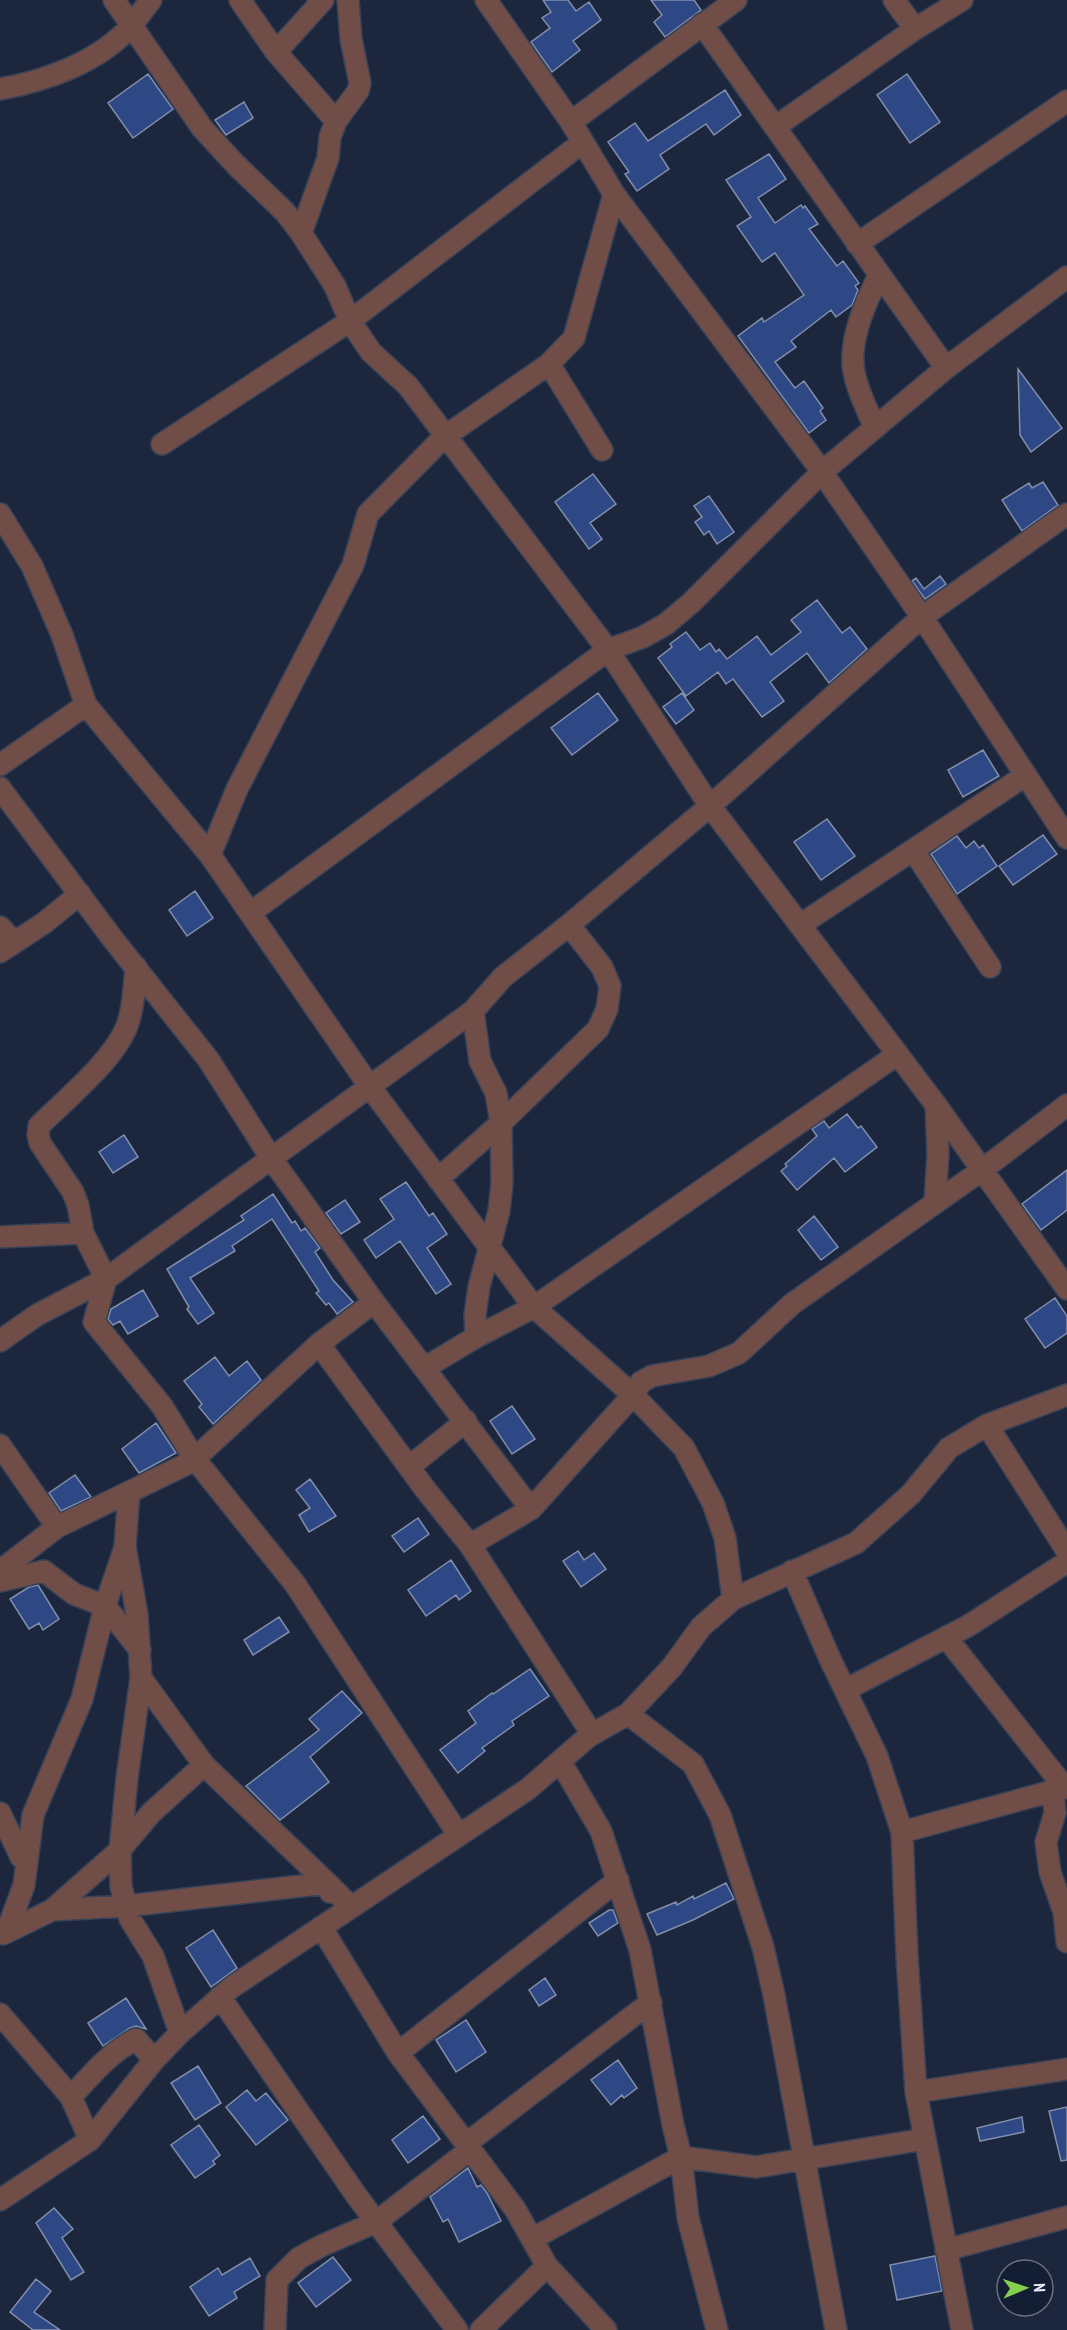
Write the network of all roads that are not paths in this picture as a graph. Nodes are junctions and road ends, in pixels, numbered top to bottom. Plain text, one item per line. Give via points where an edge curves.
1 (114, 0) edge
2 (150, 0) edge
3 (240, 0) edge
4 (323, 0) edge
5 (348, 0) edge
6 (486, 0) edge
7 (736, 0) edge
8 (894, 0) edge
9 (962, 0) edge
10 (702, 24) junction
11 (130, 26) junction
12 (915, 29) junction
13 (276, 52) junction
14 (0, 89) edge
15 (1067, 101) edge
16 (336, 121) junction
17 (571, 122) junction
18 (775, 127) junction
19 (583, 142) junction
20 (614, 194) junction
21 (301, 233) junction
22 (857, 244) junction
23 (879, 274) junction
24 (1067, 278) edge
25 (350, 321) junction
26 (549, 364) junction
27 (946, 368) junction
28 (875, 428) junction
29 (444, 437) junction
30 (162, 444) dead end
31 (602, 450) dead end
32 (822, 472) junction
33 (0, 514) edge
34 (1067, 514) edge
35 (922, 616) junction
36 (608, 650) junction
37 (86, 705) junction
38 (0, 765) edge
39 (1026, 775) junction
40 (0, 788) edge
41 (710, 806) junction
42 (1067, 838) edge
43 (913, 850) junction
44 (210, 855) junction
45 (80, 894) junction
46 (250, 912) junction
47 (569, 925) junction
48 (800, 925) junction
49 (5, 941) edge
50 (136, 967) junction
51 (990, 967) dead end
52 (473, 1011) junction
53 (897, 1054) junction
54 (370, 1087) junction
55 (936, 1105) junction
56 (1067, 1105) edge
57 (501, 1123) junction
58 (271, 1158) junction
59 (982, 1170) junction
60 (438, 1179) junction
61 (935, 1203) junction
62 (83, 1233) junction
63 (0, 1238) edge
64 (489, 1249) junction
65 (106, 1279) junction
66 (1067, 1288) edge
67 (374, 1302) junction
68 (534, 1307) junction
69 (476, 1336) junction
70 (0, 1341) edge
71 (319, 1344) junction
72 (426, 1367) junction
73 (633, 1395) junction
74 (1067, 1395) edge
75 (466, 1422) junction
76 (987, 1425) junction
77 (0, 1445) edge
78 (194, 1458) junction
79 (409, 1467) junction
80 (129, 1492) junction
81 (531, 1509) junction
82 (57, 1527) junction
83 (470, 1545) junction
84 (125, 1546) junction
85 (1067, 1551) edge
86 (1067, 1562) edge
87 (0, 1571) edge
88 (792, 1571) junction
89 (0, 1581) edge
90 (733, 1599) junction
91 (105, 1606) junction
92 (946, 1637) junction
93 (140, 1650) junction
94 (141, 1678) junction
95 (845, 1690) junction
96 (628, 1714) junction
97 (592, 1734) junction
98 (560, 1761) junction
99 (204, 1765) junction
100 (1062, 1789) edge
101 (0, 1813) edge
102 (902, 1832) junction
103 (458, 1834) junction
104 (120, 1850) junction
105 (27, 1863) junction
106 (618, 1880) junction
107 (327, 1883) junction
108 (126, 1906) junction
109 (52, 1911) junction
110 (337, 1917) junction
111 (4, 1933) edge
112 (1067, 1942) edge
113 (220, 1997) junction
114 (651, 2002) junction
115 (0, 2014) edge
116 (180, 2033) junction
117 (398, 2053) junction
118 (154, 2060) junction
119 (1067, 2069) edge
120 (916, 2091) junction
121 (71, 2097) junction
122 (925, 2139) junction
123 (90, 2140) junction
124 (469, 2146) junction
125 (681, 2157) junction
126 (805, 2160) junction
127 (0, 2200) edge
128 (1067, 2217) edge
129 (376, 2222) junction
130 (532, 2240) junction
131 (946, 2250) junction
132 (547, 2266) junction
133 (275, 2330) edge
134 (457, 2330) edge
135 (481, 2330) edge
136 (606, 2330) edge
137 (717, 2330) edge
138 (836, 2330) edge
139 (962, 2330) edge

1 - 11 street
2 - 11 street
3 - 13 street
4 - 13 street
5 - 16 street via 360,83
6 - 17 street
7 - 10 street
8 - 12 street
9 - 12 street
10 - 17 street
10 - 18 street
11 - 14 street via 89,58 35,83
11 - 21 street via 202,128
12 - 18 street
13 - 16 street
15 - 22 street
16 - 21 street via 328,158
17 - 19 street
18 - 22 street
19 - 20 street
19 - 25 street
20 - 26 street via 574,338
20 - 32 street
21 - 25 street via 335,286
22 - 23 street
23 - 27 street
23 - 28 street via 865,306 853,366
24 - 27 street
25 - 29 street via 370,352 408,386
25 - 30 street
26 - 29 street
26 - 31 street
27 - 28 street
28 - 32 street
29 - 36 street
29 - 44 street via 368,514 353,565 237,789
32 - 35 street
32 - 36 street via 666,624
33 - 37 street via 32,566
34 - 35 street
35 - 39 street
35 - 41 street
36 - 41 street
36 - 46 street
37 - 38 street
37 - 44 street
39 - 42 street
39 - 43 street
40 - 45 street
41 - 47 street
41 - 48 street
43 - 48 street
43 - 51 street
44 - 46 street
45 - 49 street via 44,923
45 - 50 street
46 - 54 street
47 - 52 street via 503,977
47 - 57 street via 602,968 610,986 607,1009 598,1029
48 - 53 street
50 - 58 street via 208,1059
50 - 62 street via 127,1026 113,1052 39,1126 40,1143 73,1192
52 - 54 street
52 - 57 street via 480,1061 496,1093
53 - 55 street
53 - 68 street
54 - 58 street
54 - 60 street
55 - 59 street
55 - 61 street
56 - 59 street
57 - 60 street
57 - 64 street via 502,1184
58 - 65 street
58 - 67 street
59 - 61 street
59 - 66 street
60 - 64 street
61 - 73 street via 792,1304 739,1353 709,1366 652,1377 641,1382
62 - 63 street
62 - 65 street
64 - 68 street
64 - 69 street via 479,1287
65 - 70 street via 37,1315
65 - 78 street via 94,1322 162,1406
67 - 71 street
67 - 72 street
68 - 69 street
68 - 73 street
69 - 72 street
71 - 78 street
71 - 79 street
72 - 75 street
73 - 81 street
73 - 90 street via 684,1448 713,1503 725,1538
74 - 76 street
75 - 79 street
75 - 81 street
76 - 85 street
76 - 88 street via 949,1448 911,1494 856,1543
77 - 82 street
78 - 80 street
78 - 103 street via 295,1584
79 - 83 street
80 - 82 street
80 - 84 street
81 - 83 street
82 - 87 street
83 - 97 street
84 - 91 street
84 - 93 street
86 - 92 street
88 - 90 street
88 - 95 street
89 - 91 street via 45,1571 74,1594
90 - 96 street via 700,1627 672,1666
91 - 93 street
91 - 105 street via 82,1700 33,1815
92 - 95 street
92 - 100 street
93 - 94 street
94 - 99 street
94 - 104 street
95 - 102 street via 877,1756
96 - 97 street
96 - 126 street via 693,1764 720,1815 763,1947
97 - 98 street
98 - 103 street via 528,1789
98 - 106 street via 601,1831
99 - 104 street via 151,1813
99 - 107 street
100 - 102 street
100 - 112 street via 1046,1842 1050,1872 1064,1912
101 - 105 street
102 - 120 street
103 - 110 street
104 - 108 street
104 - 109 street
105 - 111 street via 24,1885
106 - 114 street
106 - 117 street
107 - 108 street
107 - 110 street
108 - 109 street
108 - 116 street via 153,1956
109 - 111 street
110 - 113 street
110 - 117 street
113 - 116 street
113 - 129 street
114 - 124 street
114 - 125 street
115 - 121 street
116 - 118 street
117 - 124 street
118 - 121 street via 136,2039 98,2066
118 - 123 street
119 - 120 street
120 - 122 street
121 - 123 street
122 - 126 street
122 - 131 street
123 - 127 street
124 - 129 street
124 - 130 street via 515,2209
125 - 126 street via 756,2167
125 - 130 street
125 - 137 street via 688,2218
126 - 138 street
128 - 131 street
129 - 133 street via 299,2258 277,2280
129 - 134 street
130 - 132 street
131 - 139 street
132 - 135 street
132 - 136 street

